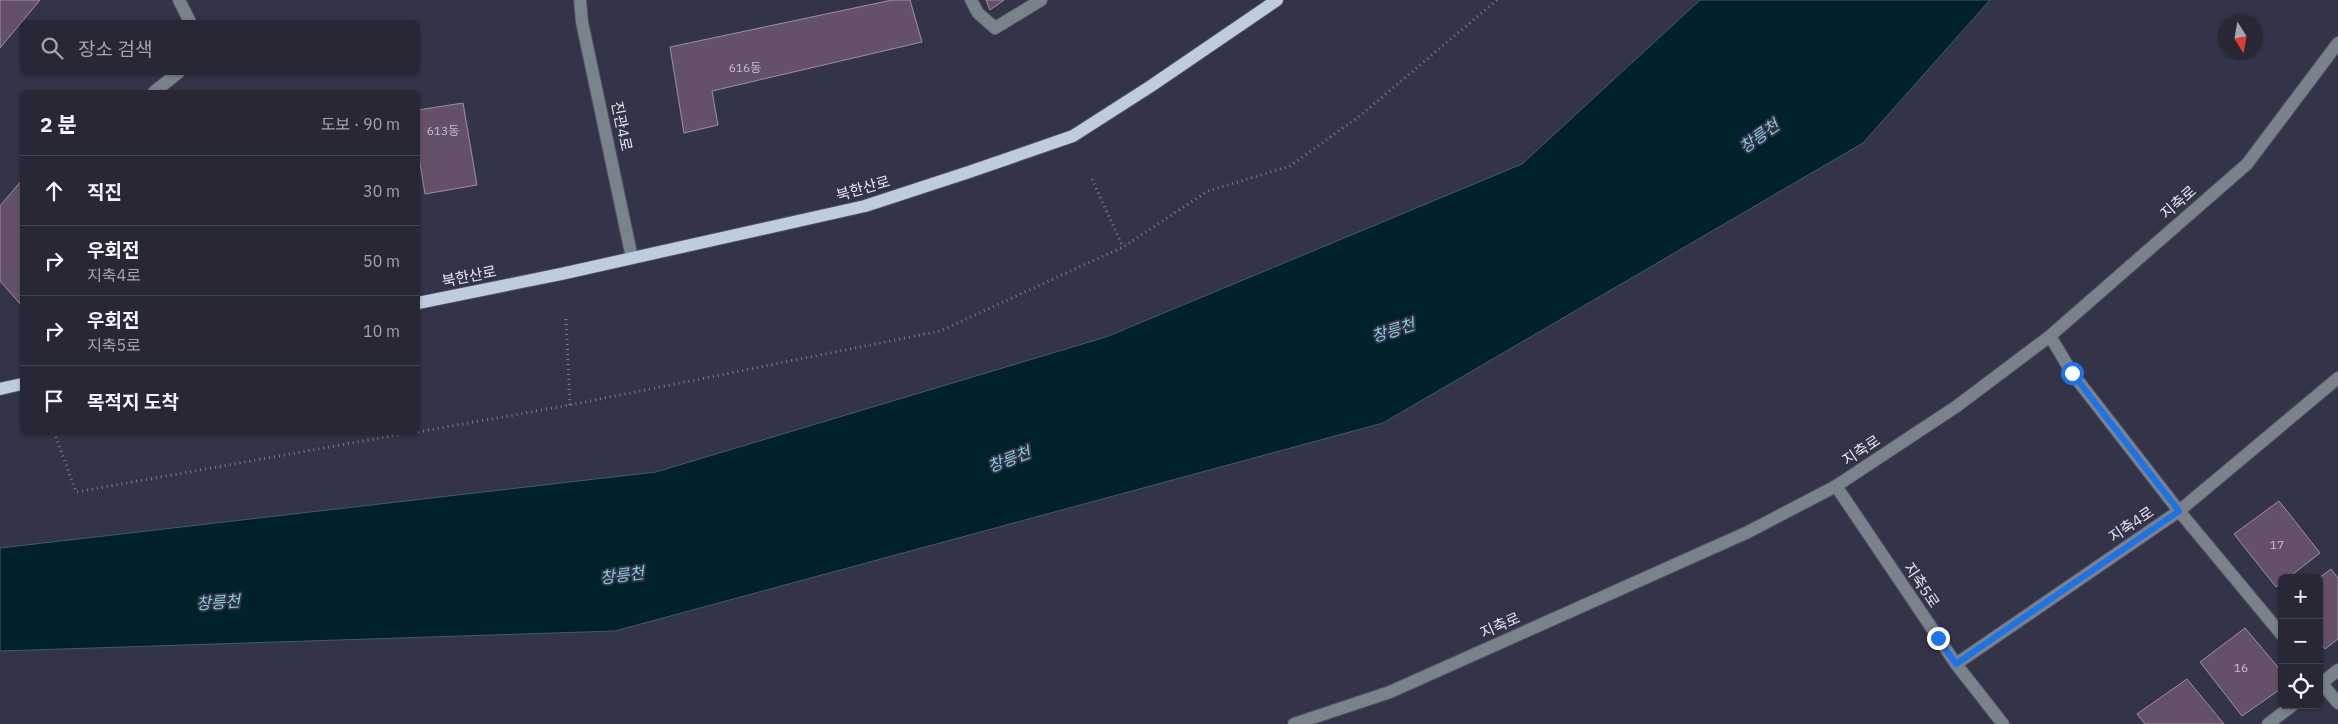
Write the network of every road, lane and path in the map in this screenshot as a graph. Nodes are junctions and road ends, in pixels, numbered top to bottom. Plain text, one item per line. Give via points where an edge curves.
1 (179, 0) edge
2 (580, 0) edge
3 (971, 0) edge
4 (1041, 0) edge
5 (1277, 0) edge
6 (1497, 0) edge
7 (189, 20) edge
8 (2338, 43) edge
9 (175, 75) edge
10 (156, 90) edge
11 (1092, 179) dead end
12 (1123, 247) junction
13 (632, 258) junction
14 (420, 303) edge
15 (566, 319) dead end
16 (2050, 336) junction
17 (2338, 378) edge
18 (20, 385) edge
19 (0, 390) edge
20 (570, 405) junction
21 (420, 432) edge
22 (55, 435) edge
23 (397, 435) edge
24 (1836, 486) junction
25 (2179, 511) junction
26 (2278, 630) edge
27 (1956, 664) junction
28 (2338, 670) edge
29 (2323, 681) edge
30 (2323, 686) edge
31 (2338, 704) edge
32 (2288, 709) edge
33 (1294, 724) edge
34 (2003, 724) edge
35 (2268, 724) edge

1 - 7 street
2 - 13 street, 진관4로
3 - 4 street via 978,13 995,28
5 - 13 main road, 북한산로 via 1073,136 865,206
6 - 12 path via 1361,115 1290,166 1208,191
8 - 16 street, 지축로 via 2247,164
9 - 10 street
11 - 12 path
12 - 20 path via 940,331
13 - 14 main road, 북한산로
15 - 20 path
16 - 24 street, 지축로 via 1957,406
16 - 25 street via 2072,373
17 - 25 street, 지축4로
18 - 19 main road
20 - 21 path
22 - 23 path via 76,492
24 - 27 street, 지축5로
24 - 33 street, 지축로 via 1748,532 1390,692
25 - 26 street
25 - 27 street, 지축4로
27 - 34 street, 지축5로
28 - 29 street
30 - 31 street
32 - 35 street

